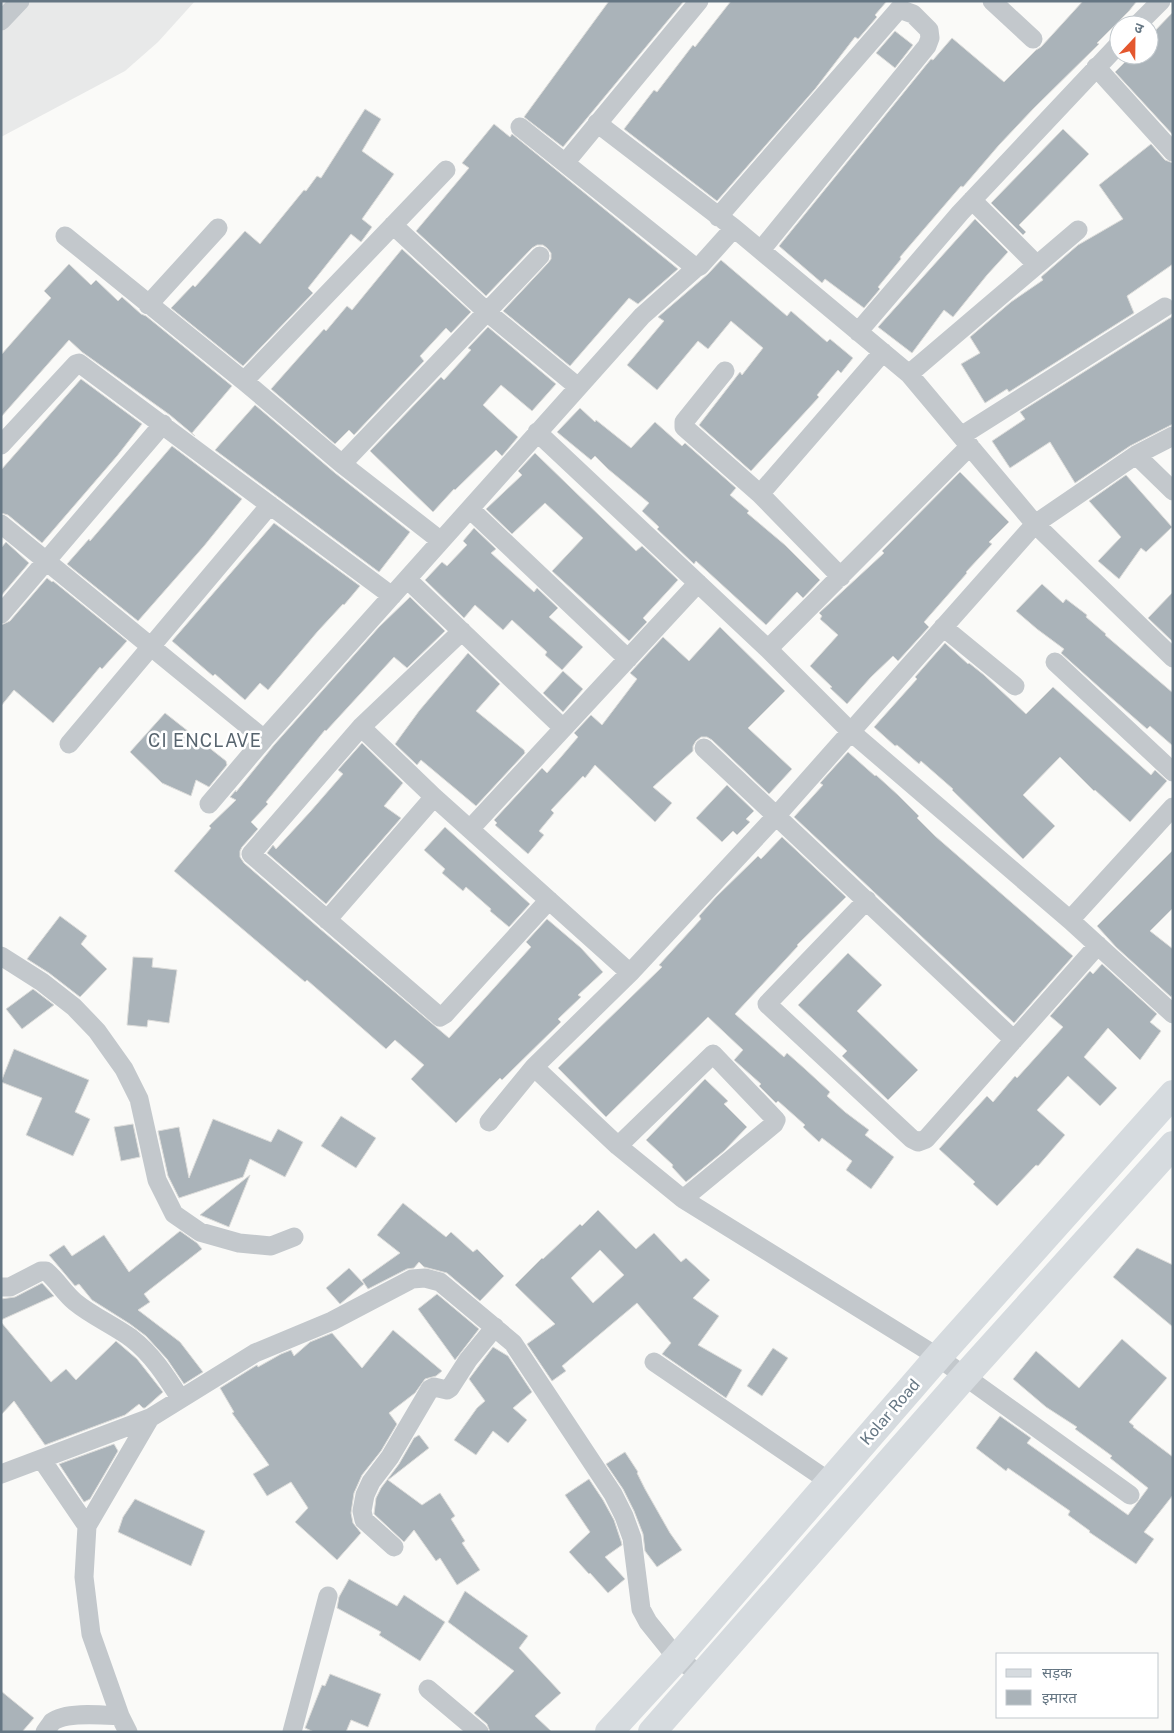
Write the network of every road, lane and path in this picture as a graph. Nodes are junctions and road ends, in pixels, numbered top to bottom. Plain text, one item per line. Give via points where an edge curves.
1 (20, 1) edge
2 (699, 1) edge
3 (992, 1) edge
4 (1161, 1) edge
5 (1148, 15) edge
6 (1, 22) edge
7 (1033, 39) dead end
8 (1109, 54) edge
9 (1096, 67) junction
10 (597, 123) junction
11 (520, 127) dead end
12 (1173, 152) edge
13 (565, 163) junction
14 (446, 170) dead end
15 (972, 200) junction
16 (718, 217) junction
17 (393, 225) junction
18 (218, 228) dead end
19 (734, 228) junction
20 (1078, 230) dead end
21 (65, 236) dead end
22 (761, 250) junction
23 (540, 256) dead end
24 (1037, 265) junction
25 (696, 268) junction
26 (148, 305) junction
27 (1164, 307) dead end
28 (487, 312) junction
29 (858, 332) junction
30 (883, 352) junction
31 (725, 371) dead end
32 (909, 374) junction
33 (244, 381) junction
34 (578, 387) junction
35 (163, 424) junction
36 (537, 432) junction
37 (1173, 436) edge
38 (966, 441) junction
39 (1, 445) edge
40 (1136, 455) junction
41 (342, 464) junction
42 (1173, 490) edge
43 (760, 494) junction
44 (270, 505) junction
45 (470, 509) junction
46 (1, 524) edge
47 (1035, 524) junction
48 (441, 542) junction
49 (46, 562) junction
50 (841, 576) junction
51 (407, 579) junction
52 (698, 583) junction
53 (392, 596) junction
54 (1, 614) edge
55 (943, 627) junction
56 (462, 631) junction
57 (151, 647) junction
58 (768, 649) junction
59 (1173, 658) edge
60 (628, 659) junction
61 (1055, 662) dead end
62 (1015, 686) dead end
63 (361, 726) junction
64 (564, 728) junction
65 (850, 732) junction
66 (264, 739) junction
67 (69, 744) dead end
68 (704, 748) dead end
69 (1173, 772) edge
70 (434, 796) junction
71 (209, 804) dead end
72 (1173, 808) edge
73 (777, 816) junction
74 (470, 829) junction
75 (549, 900) junction
76 (867, 900) junction
77 (327, 920) junction
78 (1070, 920) junction
79 (1098, 945) junction
80 (1, 956) edge
81 (630, 974) junction
82 (1173, 1014) edge
83 (1014, 1040) junction
84 (534, 1067) junction
85 (1173, 1094) edge
86 (489, 1122) dead end
87 (1173, 1145) edge
88 (618, 1146) junction
89 (683, 1199) junction
90 (294, 1237) dead end
91 (1, 1287) edge
92 (495, 1327) junction
93 (938, 1357) junction
94 (654, 1362) dead end
95 (964, 1377) junction
96 (180, 1398) junction
97 (150, 1418) junction
98 (42, 1460) junction
99 (1, 1474) edge
100 (830, 1482) junction
101 (1130, 1495) dead end
102 (87, 1526) junction
103 (394, 1547) dead end
104 (328, 1596) dead end
105 (677, 1658) junction
106 (702, 1675) junction
107 (428, 1689) dead end
108 (124, 1724) edge
109 (45, 1732) edge
110 (292, 1732) edge
111 (480, 1732) edge
112 (609, 1732) edge
113 (652, 1732) edge

1 - 6 street
2 - 10 street
3 - 7 street
4 - 5 street
8 - 9 street
9 - 12 street
9 - 15 street
10 - 13 street
10 - 16 street
11 - 13 street
13 - 25 street
14 - 17 street
15 - 24 street
15 - 29 street
16 - 19 street
16 - 22 street via 899,9 913,14 929,30 927,46
17 - 28 street
17 - 33 street
18 - 26 street
19 - 22 street
19 - 25 street
20 - 24 street
21 - 26 street
22 - 29 street
23 - 28 street
24 - 32 street
25 - 34 street via 642,316
26 - 33 street
27 - 38 street
28 - 34 street
28 - 41 street
29 - 30 street
30 - 32 street
30 - 43 street
31 - 43 street via 683,424
32 - 38 street
33 - 41 street
34 - 36 street
35 - 39 street via 79,363
35 - 44 street
35 - 49 street
36 - 45 street
36 - 52 street
37 - 40 street
38 - 47 street
38 - 50 street
40 - 42 street
40 - 47 street
41 - 48 street
43 - 50 street
44 - 53 street
44 - 57 street
45 - 48 street
45 - 60 street
46 - 49 street
47 - 55 street
47 - 59 street
48 - 51 street
49 - 54 street
49 - 57 street
50 - 58 street
51 - 53 street
51 - 56 street
52 - 58 street
52 - 60 street
53 - 66 street
55 - 62 street
55 - 65 street
56 - 63 street
56 - 64 street
57 - 66 street
57 - 67 street
58 - 65 street
60 - 64 street
61 - 69 street
63 - 70 street
63 - 77 street via 251,854
64 - 74 street
65 - 73 street
65 - 78 street
66 - 71 street
68 - 73 street
70 - 74 street
70 - 77 street
72 - 78 street
73 - 76 street
73 - 81 street
74 - 75 street
75 - 77 street via 440,1017
75 - 81 street
76 - 83 street
76 - 83 street via 766,1004 918,1142 926,1139
78 - 79 street
79 - 82 street
79 - 83 street
80 - 90 street via 74,1007 97,1030 124,1069 139,1098 157,1180 174,1214 200,1232 239,1243 271,1246
81 - 84 street
84 - 86 street
84 - 88 street
85 - 93 main road, Kolar Road
87 - 95 main road, Kolar Road
88 - 89 street
88 - 89 street via 713,1054 776,1120
89 - 93 street
91 - 96 street via 10,1287 41,1270 46,1271 74,1301 130,1337 148,1353
92 - 96 street via 440,1282 412,1279 332,1321 255,1353
92 - 103 street via 450,1388 430,1389 368,1489 362,1511 364,1520
92 - 105 street via 513,1343 613,1494 632,1538 641,1609
93 - 95 street
93 - 100 main road, Kolar Road
94 - 100 street
95 - 101 street
95 - 106 main road, Kolar Road
96 - 97 street
97 - 98 street
97 - 102 street
98 - 99 street
98 - 102 street
100 - 105 main road, Kolar Road
102 - 108 street via 84,1577 91,1634
104 - 110 street
105 - 106 street
105 - 112 main road, Kolar Road
106 - 113 main road, Kolar Road
107 - 111 street
108 - 109 street via 86,1714 53,1721

